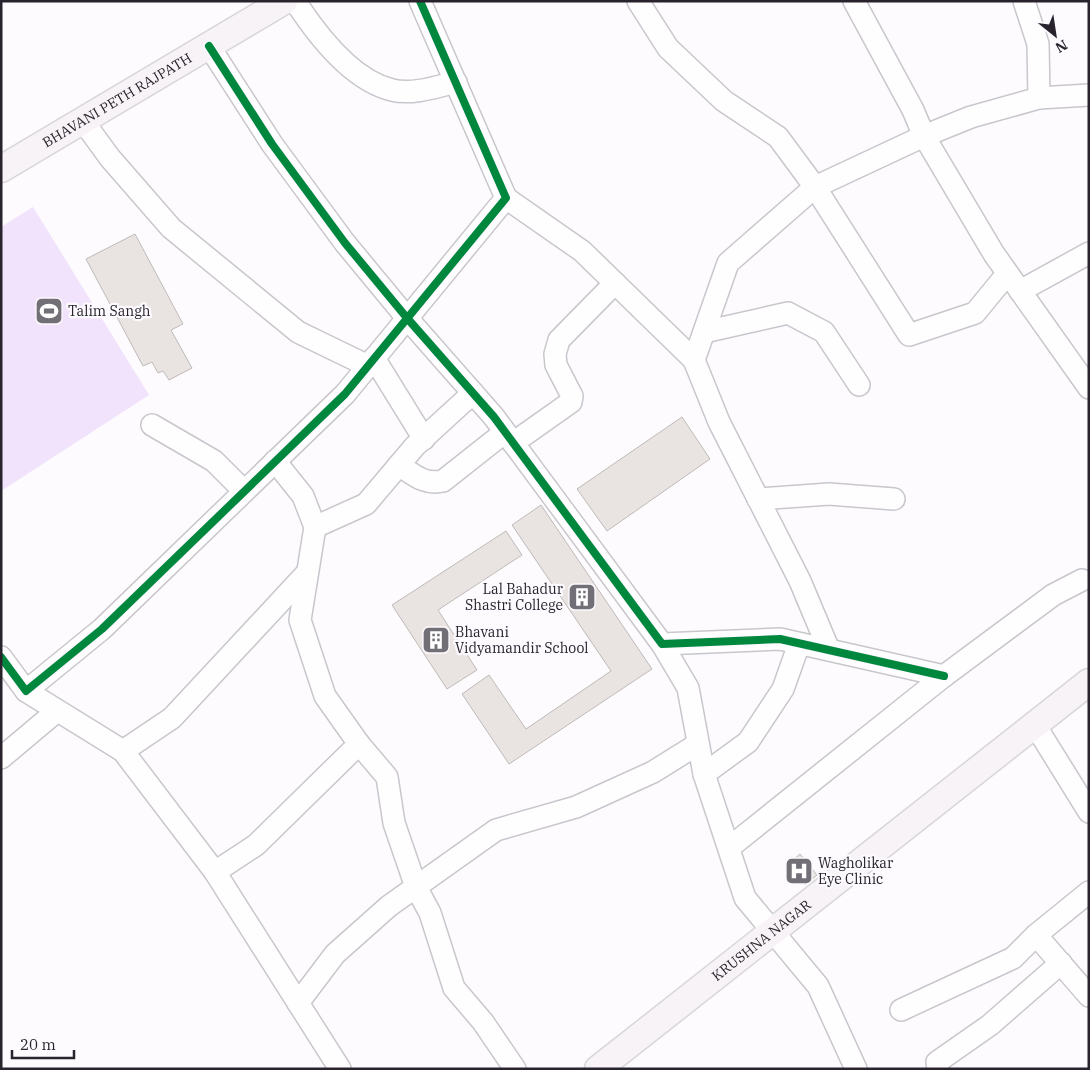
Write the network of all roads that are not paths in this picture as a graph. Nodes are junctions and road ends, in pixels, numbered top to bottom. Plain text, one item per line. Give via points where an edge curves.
1 (284, 1) edge
2 (295, 1) edge
3 (420, 1) edge
4 (638, 1) edge
5 (854, 1) edge
6 (1024, 1) edge
7 (209, 46) junction
8 (456, 82) junction
9 (1089, 95) edge
10 (1039, 98) junction
11 (83, 121) junction
12 (924, 136) junction
13 (3, 164) edge
14 (815, 187) junction
15 (506, 198) junction
16 (1089, 253) edge
17 (1007, 274) junction
18 (615, 283) junction
19 (1020, 291) junction
20 (407, 318) junction
21 (704, 332) junction
22 (694, 360) junction
23 (371, 362) junction
24 (859, 385) dead end
25 (1089, 388) edge
26 (473, 393) junction
27 (152, 425) dead end
28 (509, 437) junction
29 (424, 439) junction
30 (275, 461) junction
31 (399, 465) junction
32 (244, 491) junction
33 (758, 499) junction
34 (894, 499) dead end
35 (315, 527) junction
36 (306, 575) junction
37 (1082, 580) dead end
38 (662, 644) junction
39 (799, 644) junction
40 (829, 650) junction
41 (1, 657) edge
42 (944, 676) junction
43 (1089, 682) edge
44 (26, 691) junction
45 (57, 710) junction
46 (1035, 725) junction
47 (359, 744) junction
48 (698, 744) junction
49 (123, 751) junction
50 (1, 758) edge
51 (704, 774) junction
52 (1089, 812) edge
53 (730, 847) junction
54 (215, 872) junction
55 (416, 887) junction
56 (1089, 892) edge
57 (773, 931) junction
58 (1036, 935) junction
59 (1061, 963) junction
60 (1089, 996) edge
61 (298, 1003) junction
62 (901, 1010) dead end
63 (340, 1069) edge
64 (514, 1069) edge
65 (598, 1069) edge
66 (856, 1069) edge
67 (938, 1069) edge

1 - 7 main road, BHAVANI PETH RAJPATH
2 - 8 street via 314,30 369,82 393,90 418,90
3 - 8 street
4 - 14 street via 668,48 724,101 778,137
5 - 12 street
6 - 10 street via 1038,44
7 - 11 main road, BHAVANI PETH RAJPATH
7 - 20 street via 272,144
8 - 15 street
9 - 10 street
10 - 12 street via 971,117
11 - 13 main road, BHAVANI PETH RAJPATH
11 - 23 street via 110,158 171,228 298,332
12 - 14 street
12 - 17 street
14 - 17 street via 909,335 975,313
14 - 21 street via 728,263
15 - 18 street via 582,250
15 - 20 street
16 - 19 street
17 - 19 street
18 - 22 street
18 - 28 street via 559,340 556,365 572,396 571,402
19 - 25 street
20 - 23 street
20 - 26 street
21 - 22 street
21 - 24 street via 788,313 824,332
22 - 33 street via 719,422
23 - 29 street
23 - 30 street via 344,394
26 - 28 street
26 - 29 street
27 - 32 street via 214,461
28 - 31 street via 443,481 424,482
28 - 38 street
29 - 31 street
30 - 32 street
30 - 35 street via 303,496
31 - 35 street via 366,504
32 - 44 street via 102,629
33 - 34 street via 829,494
33 - 40 street via 800,581
35 - 36 street
36 - 47 street via 300,620 325,696
36 - 49 street via 172,718
37 - 42 street via 1053,595
38 - 39 street via 780,639
38 - 48 street via 688,688
39 - 40 street
39 - 51 street via 783,689 748,742
40 - 42 street
41 - 44 street
42 - 53 street
43 - 46 main road, KRUSHNA NAGAR
44 - 45 street
45 - 49 street
45 - 50 street
46 - 52 street
46 - 57 main road, KRUSHNA NAGAR
47 - 54 street via 256,845
47 - 55 street via 387,777 394,823
48 - 51 street
48 - 55 street via 653,772 576,806 496,830
49 - 54 street
51 - 53 street
53 - 57 street via 745,898
54 - 61 street
55 - 61 street via 389,906 335,954
55 - 64 street via 430,913 454,988 483,1022
56 - 58 street
57 - 65 main road, KRUSHNA NAGAR
57 - 66 street via 818,986
58 - 59 street
58 - 62 street via 1013,958
59 - 60 street
59 - 67 street via 990,1025 937,1062
61 - 63 street

